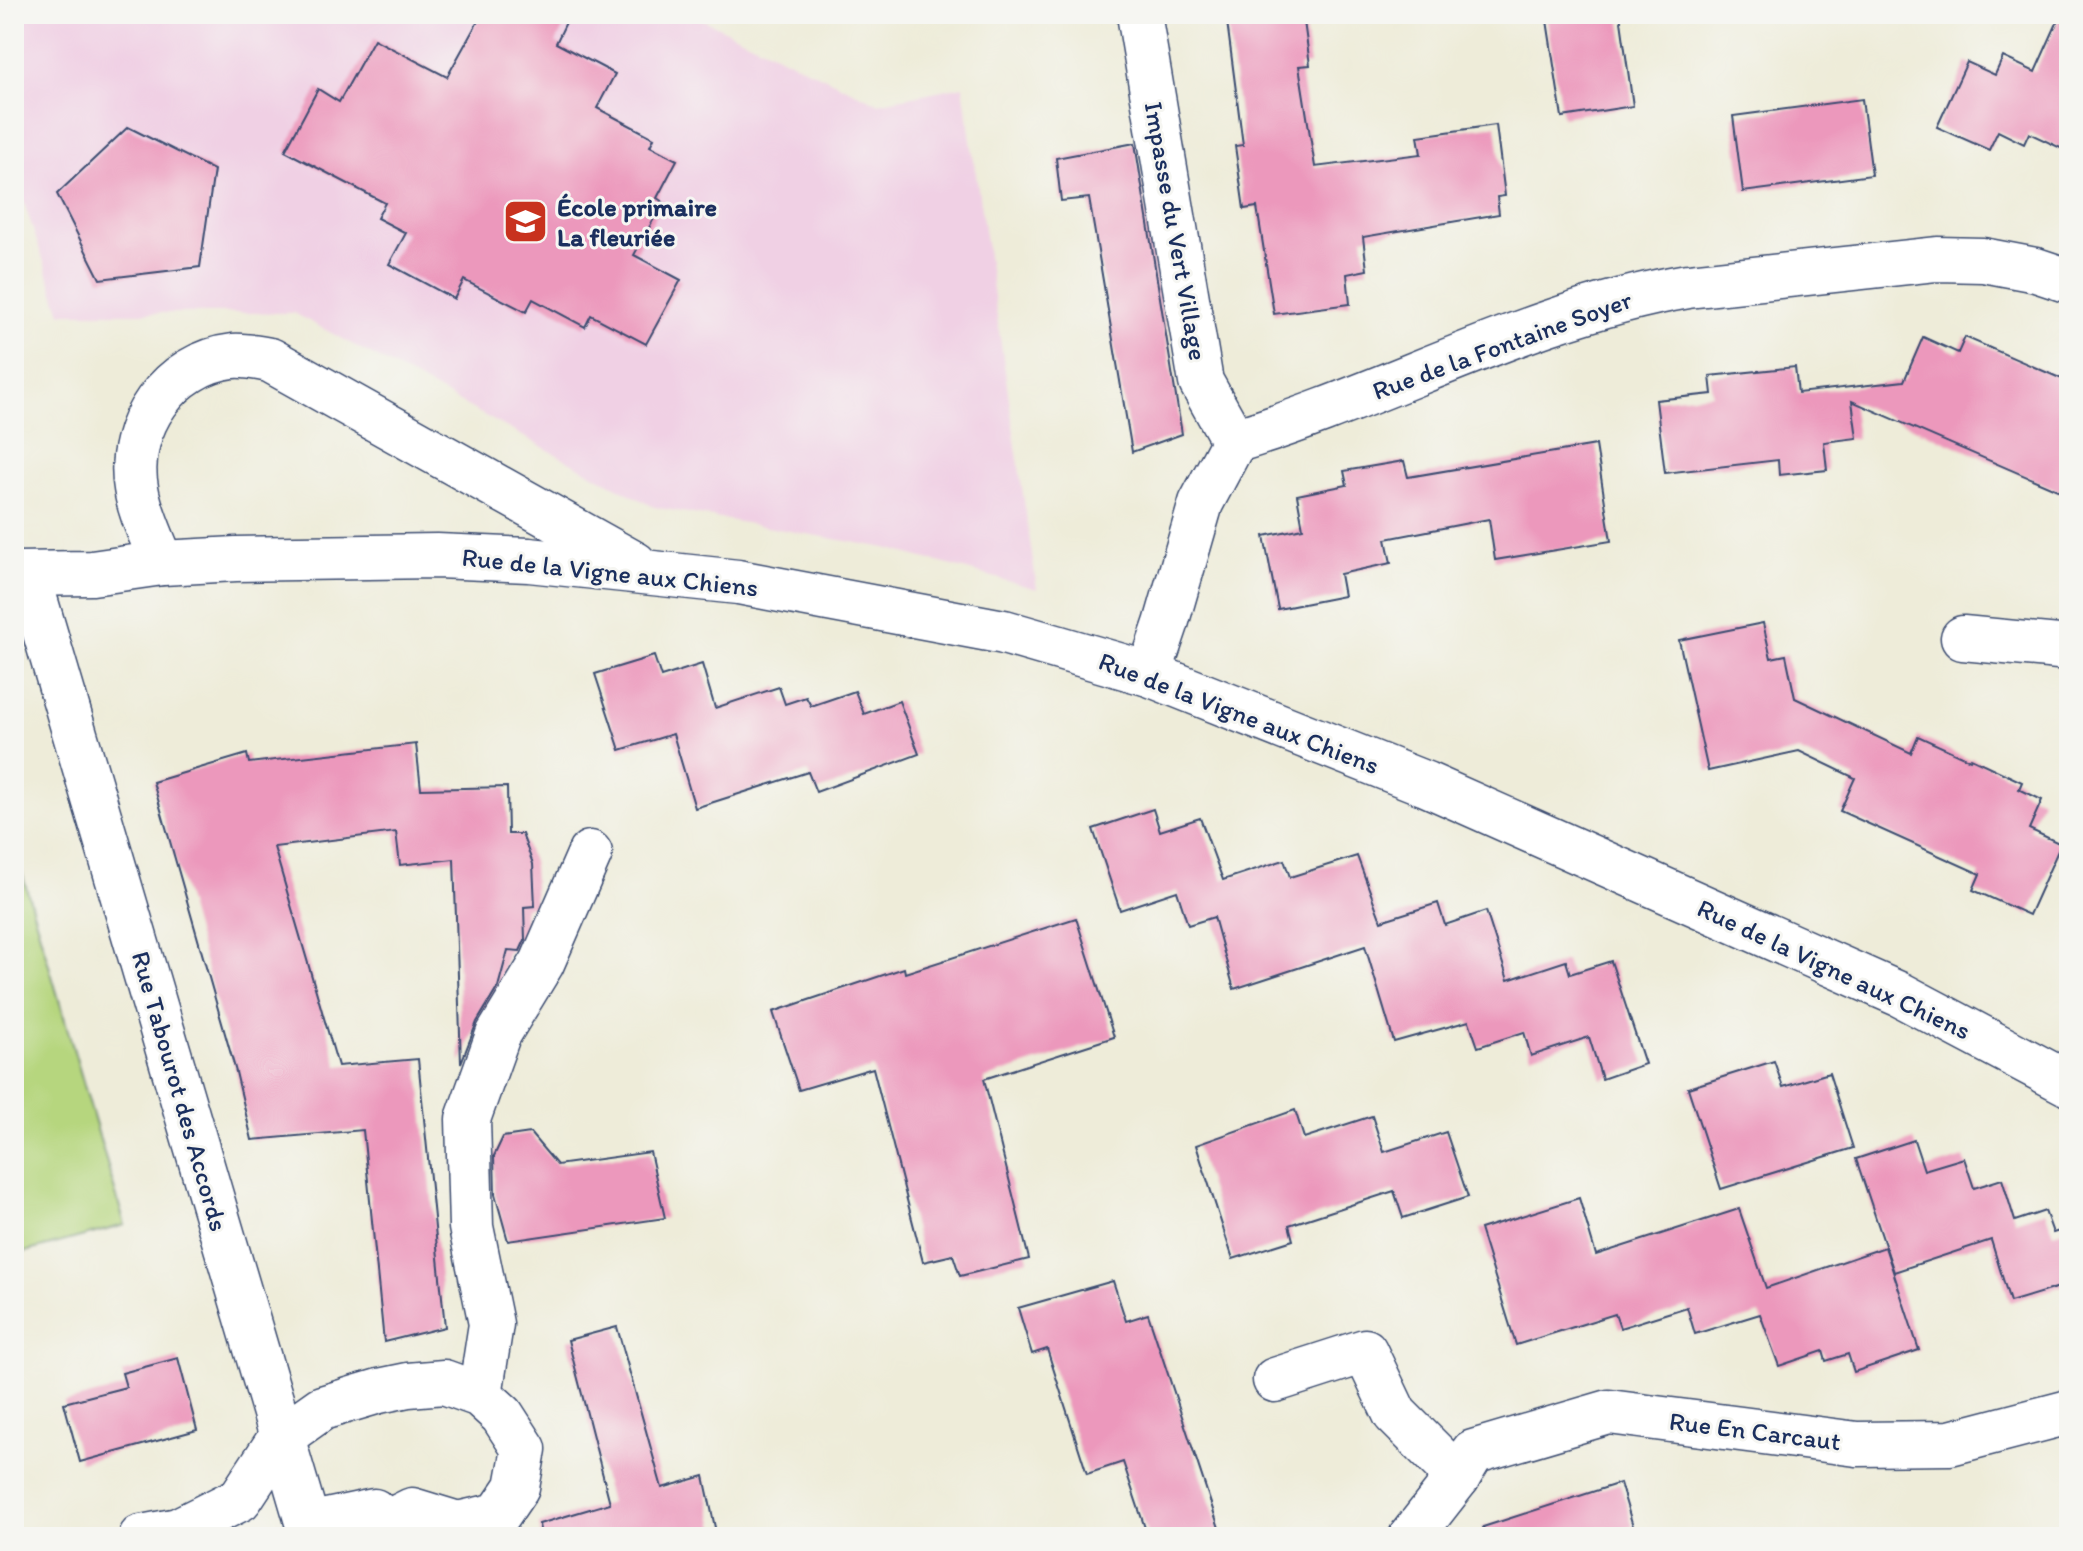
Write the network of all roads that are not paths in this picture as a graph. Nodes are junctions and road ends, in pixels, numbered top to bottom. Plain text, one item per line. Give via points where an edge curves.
1 (1139, 14) edge
2 (2069, 281) edge
3 (1234, 441) junction
4 (162, 563) junction
5 (648, 571) junction
6 (21, 575) edge
7 (1963, 638) dead end
8 (2069, 648) edge
9 (1149, 674) junction
10 (590, 853) dead end
11 (2069, 1084) edge
12 (1275, 1380) dead end
13 (480, 1395) junction
14 (2069, 1412) edge
15 (281, 1437) junction
16 (1458, 1477) junction
17 (376, 1534) edge
18 (141, 1537) edge
19 (1411, 1537) edge

1 - 3 street, Impasse du Vert Village via 1201,382
2 - 3 street, Rue de la Fontaine Soyer via 1983,260 1937,259 1651,292 1533,329
3 - 9 street via 1201,503
4 - 5 street, Rue de la Vigne aux Chiens via 437,556
4 - 5 street via 136,489 139,434 151,406 173,384 203,365 234,356 270,360
4 - 6 street, Rue de la Vigne aux Chiens via 92,573
5 - 9 street, Rue de la Vigne aux Chiens via 738,582 1004,632
6 - 15 street, Rue Tabourot des Accords
7 - 8 street
9 - 11 street, Rue de la Vigne aux Chiens via 1426,784 1901,995
10 - 13 street via 542,963 498,1035 468,1119 471,1227 491,1324
12 - 16 street via 1365,1351 1395,1414
13 - 15 street via 444,1382 408,1385 322,1408
13 - 17 street via 502,1415 524,1449 517,1487 498,1515 458,1524 412,1510
14 - 16 street, Rue En Carcaut via 1950,1443 1857,1444 1609,1412 1473,1452
15 - 17 street, Rue Tabourot des Accords via 308,1525 374,1511
15 - 18 street via 240,1499 178,1530
16 - 19 street, Rue En Carcaut

